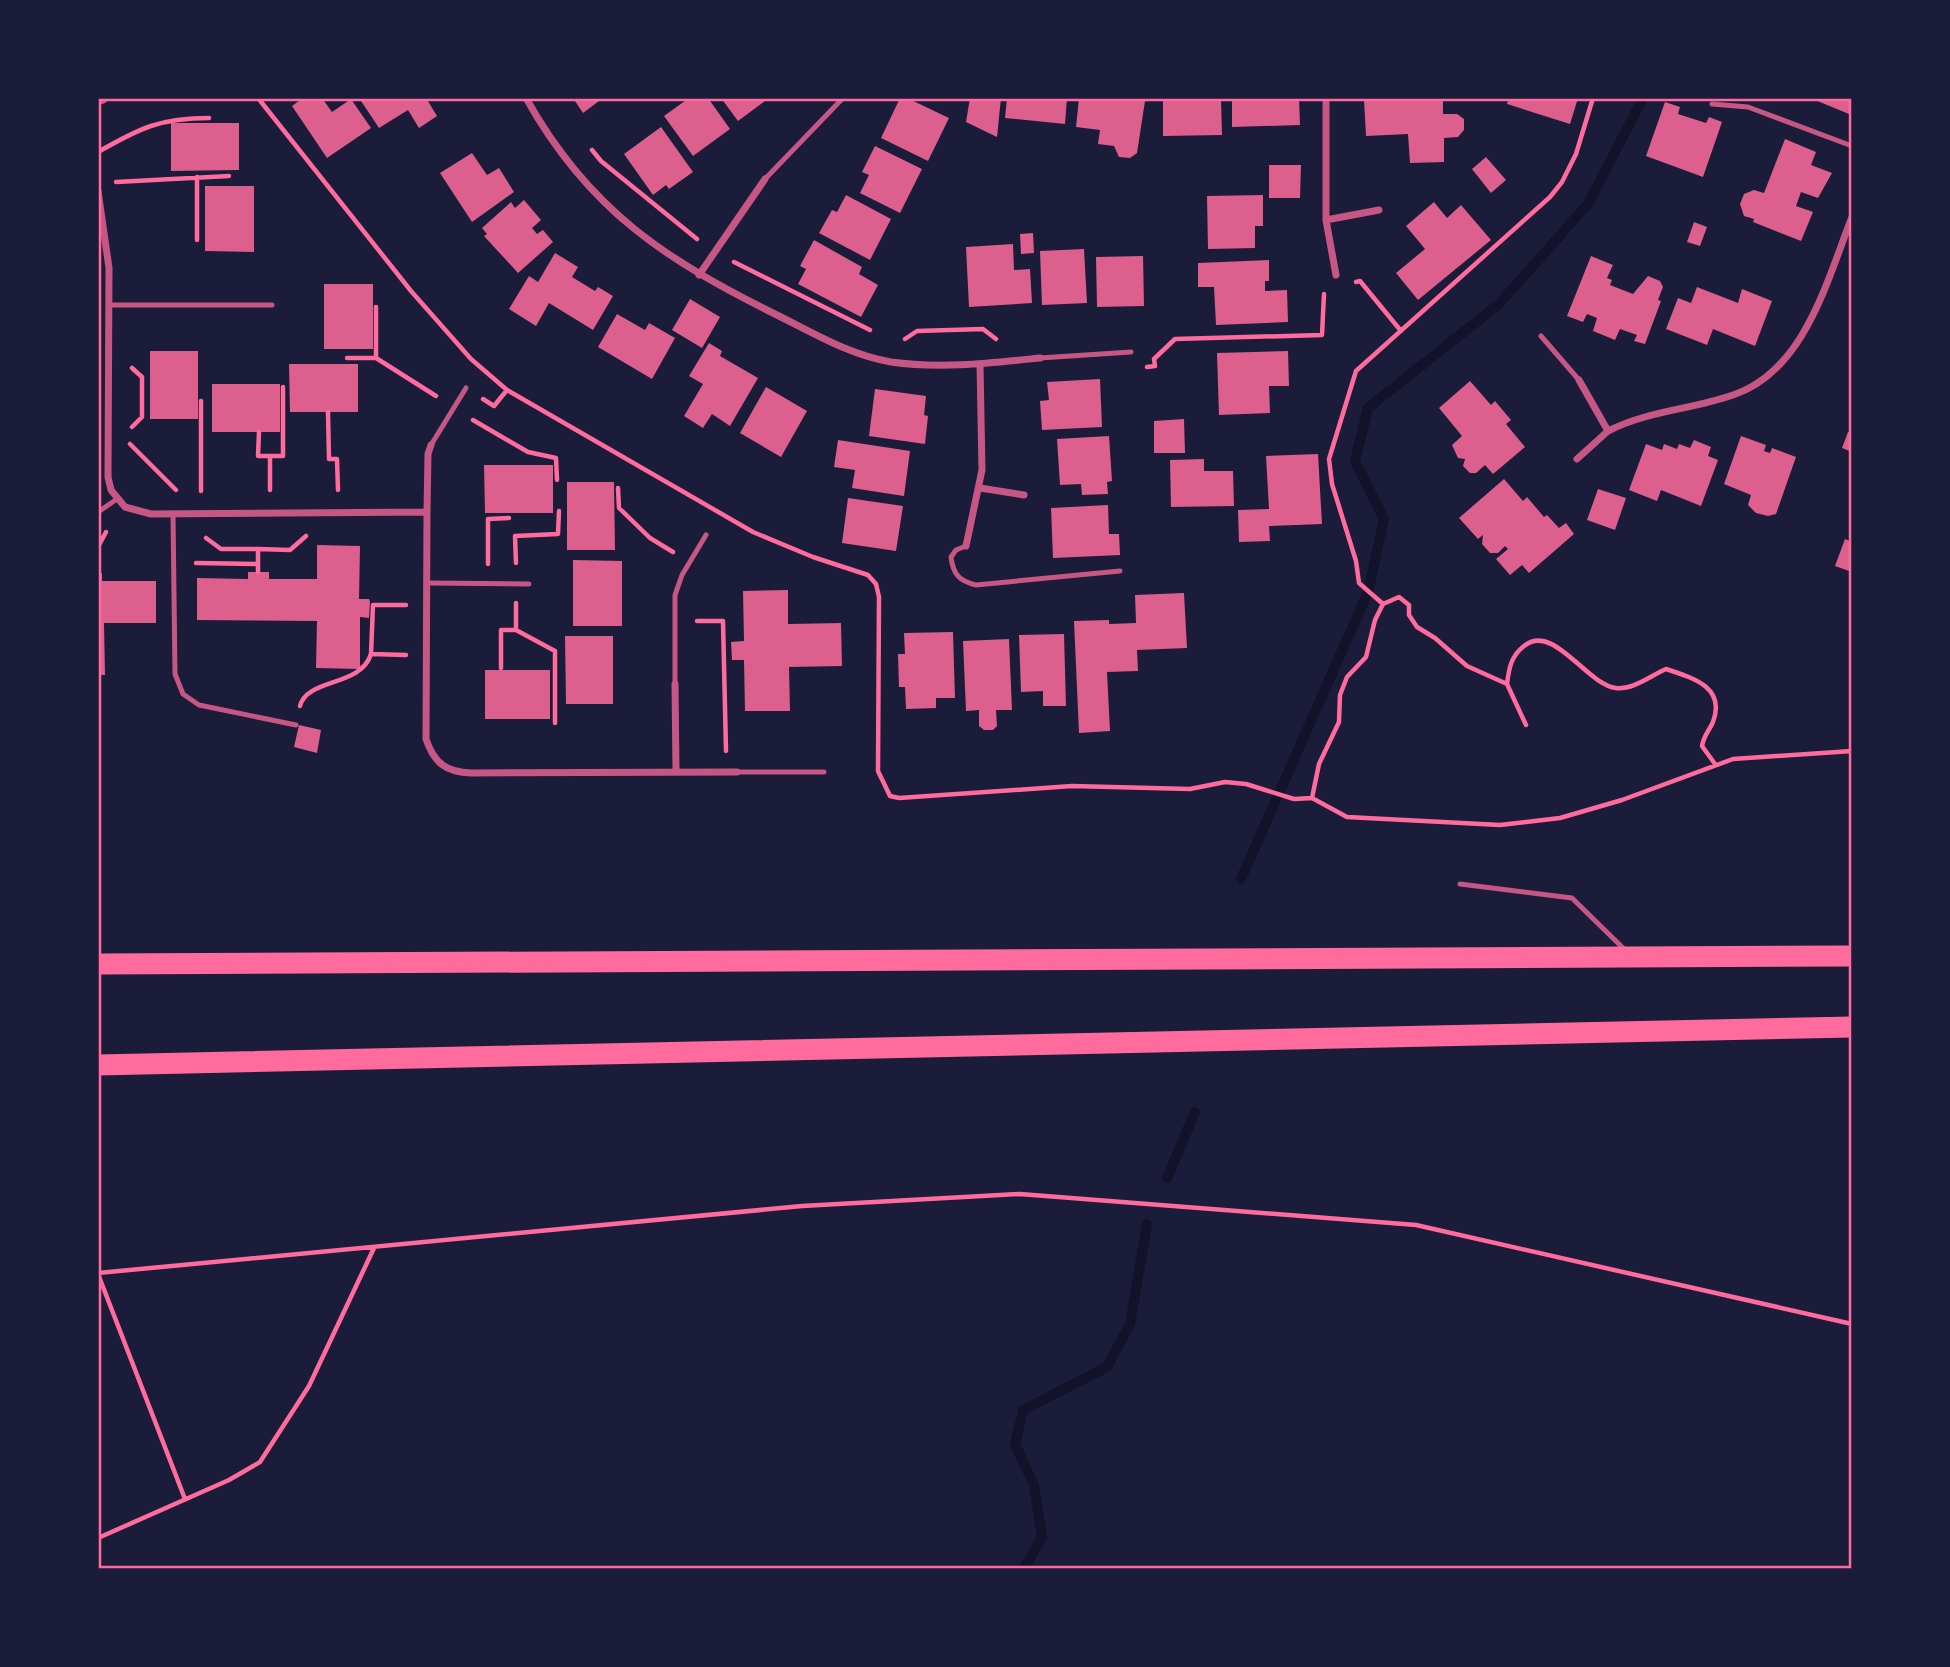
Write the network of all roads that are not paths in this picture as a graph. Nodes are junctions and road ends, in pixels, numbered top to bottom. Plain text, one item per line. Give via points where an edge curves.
1 (527, 98) edge
2 (843, 98) edge
3 (1326, 98) edge
4 (1713, 104) dead end
5 (1852, 146) edge
6 (765, 179) joint
7 (98, 191) edge
8 (1379, 210) dead end
9 (1852, 217) edge
10 (1326, 220) junction
11 (699, 275) junction
12 (1336, 275) dead end
13 (109, 305) junction
14 (272, 305) dead end
15 (1541, 336) dead end
16 (1131, 352) dead end
17 (1040, 358) joint
18 (980, 364) junction
19 (1579, 380) joint
20 (466, 388) dead end
21 (1608, 430) junction
22 (431, 445) joint
23 (1577, 459) dead end
24 (980, 488) junction
25 (1024, 495) dead end
26 (117, 499) junction
27 (98, 512) edge
28 (427, 512) junction
29 (173, 514) junction
30 (706, 535) dead end
31 (966, 545) joint
32 (1120, 571) dead end
33 (428, 583) junction
34 (529, 583) dead end
35 (675, 684) joint
36 (296, 725) road end
37 (676, 771) junction
38 (737, 772) joint
39 (824, 772) dead end
40 (1460, 884) dead end
41 (1852, 956) edge
42 (1631, 957) junction
43 (98, 964) edge
44 (1852, 1027) edge
45 (98, 1065) edge

1 - 11 street via 554,146 591,192 621,220
2 - 6 lane
3 - 10 street
4 - 5 lane via 1748,107
6 - 11 street
7 - 13 street via 106,233
8 - 10 street
9 - 21 street via 1801,337 1764,377 1733,395 1664,410
10 - 12 street
11 - 18 street via 847,350 894,362
13 - 14 lane
13 - 26 street via 106,458
15 - 19 lane
16 - 17 lane
17 - 18 street
18 - 24 street via 984,425
19 - 21 street
20 - 22 lane
21 - 23 street
22 - 28 street
24 - 25 street
24 - 31 street
26 - 27 lane
26 - 29 street via 137,512
28 - 29 street
28 - 33 street
29 - 36 lane via 175,674 183,694 199,705
30 - 35 lane via 675,595
31 - 32 lane via 951,557 952,568 957,577 976,585
33 - 34 lane
33 - 37 street via 426,739 446,768 471,773
35 - 37 street
37 - 38 street
38 - 39 lane
40 - 42 lane via 1572,898
41 - 42 highway
42 - 43 highway
44 - 45 highway

